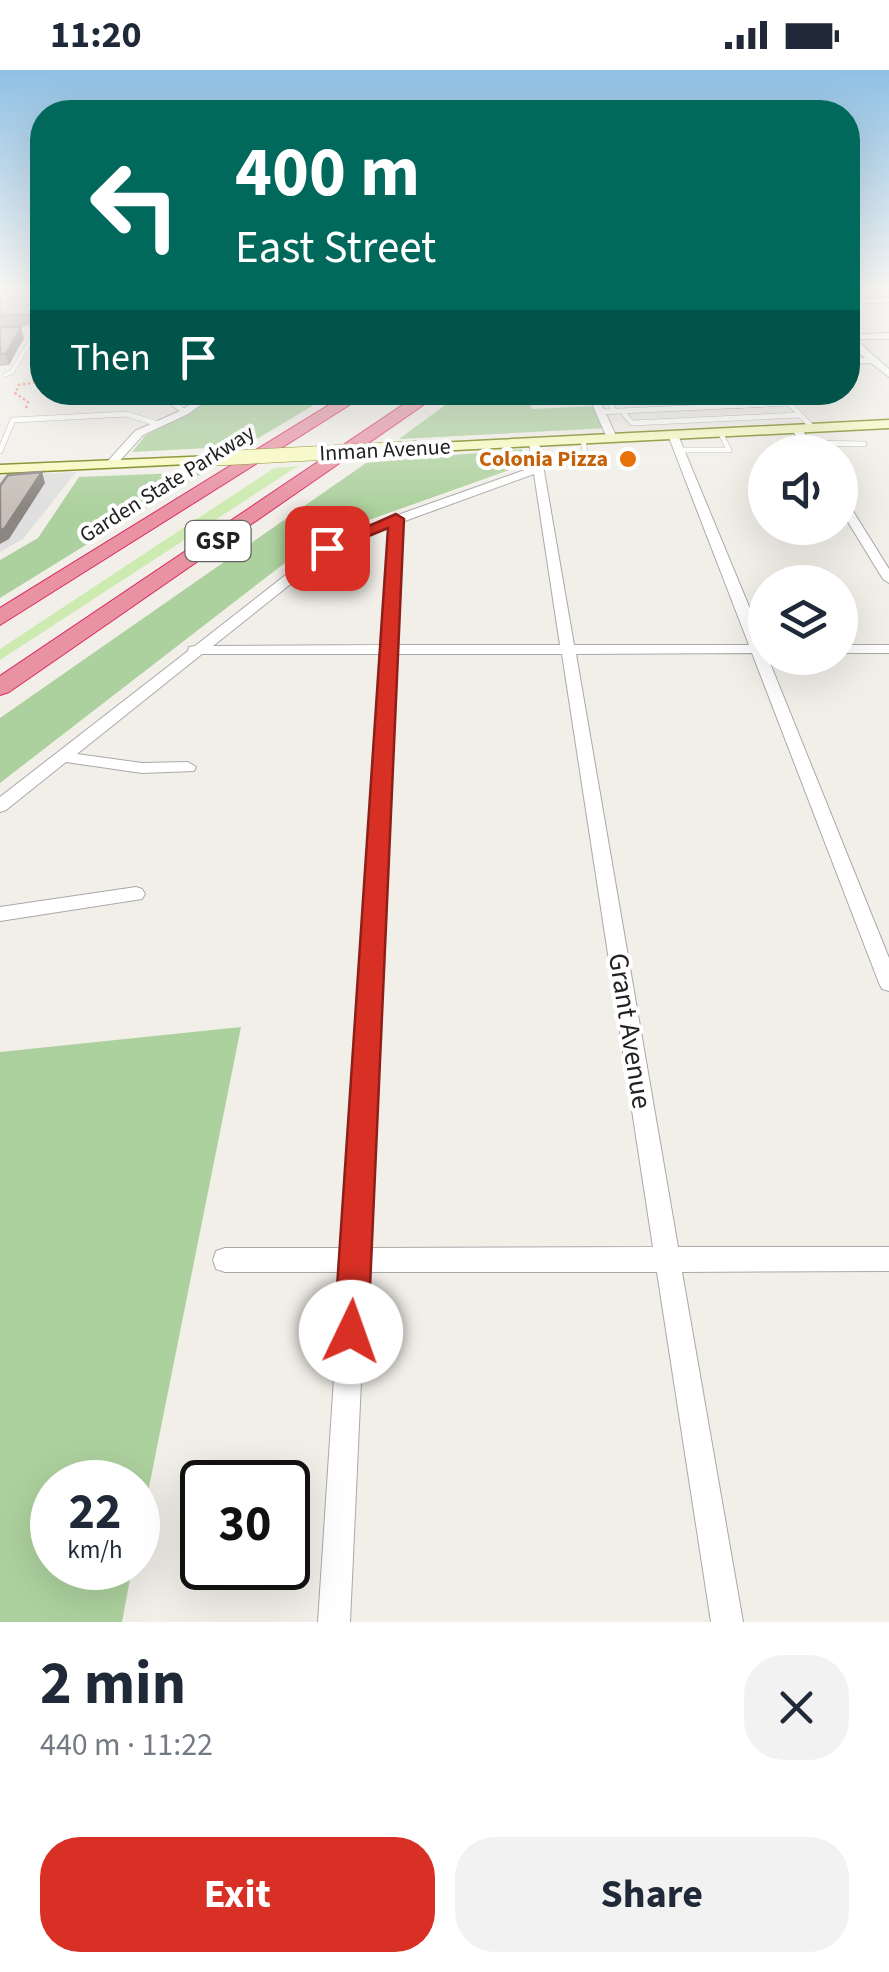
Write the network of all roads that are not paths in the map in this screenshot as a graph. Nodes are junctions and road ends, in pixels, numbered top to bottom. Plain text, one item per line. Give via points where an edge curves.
1 (3, 375) edge
2 (0, 385) edge
3 (175, 405) edge
4 (195, 405) edge
5 (341, 405) edge
6 (415, 405) edge
7 (596, 405) edge
8 (614, 405) edge
9 (746, 405) edge
10 (790, 405) edge
11 (618, 411) junction
12 (185, 412) junction
13 (600, 412) junction
14 (798, 422) junction
15 (158, 424) junction
16 (889, 424) edge
17 (803, 435) edge
18 (612, 438) junction
19 (583, 440) junction
20 (534, 442) junction
21 (676, 442) junction
22 (858, 444) edge
23 (864, 444) dead end
24 (0, 451) edge
25 (112, 464) junction
26 (538, 464) junction
27 (0, 470) edge
28 (396, 519) junction
29 (858, 529) edge
30 (889, 579) edge
31 (748, 617) edge
32 (0, 618) edge
33 (568, 649) junction
34 (748, 649) edge
35 (858, 649) edge
36 (889, 649) edge
37 (194, 650) junction
38 (390, 650) junction
39 (771, 675) edge
40 (0, 687) edge
41 (63, 757) junction
42 (188, 767) dead end
43 (0, 806) edge
44 (136, 894) dead end
45 (0, 914) edge
46 (889, 983) edge
47 (889, 1258) edge
48 (356, 1259) junction
49 (668, 1259) junction
50 (225, 1260) dead end
51 (334, 1622) edge
52 (727, 1622) edge

1 - 2 lane
3 - 12 lane
4 - 12 street
5 - 32 highway, Garden State Parkway / GSP
6 - 40 highway, GSP
7 - 13 street
8 - 11 lane
9 - 11 lane
10 - 14 lane
11 - 13 lane
11 - 14 lane via 632,423
12 - 15 street
13 - 18 street
14 - 16 main road, Inman Avenue
14 - 17 street
14 - 21 main road, Inman Avenue
15 - 24 lane via 127,414 13,420
15 - 25 street
18 - 19 main road, Inman Avenue
18 - 21 main road, Inman Avenue
19 - 20 main road, Inman Avenue
19 - 26 lane via 586,459
20 - 25 main road, Inman Avenue, bridge
20 - 26 street, Grant Avenue
21 - 31 street
22 - 23 lane
25 - 27 main road, Inman Avenue
26 - 28 street
26 - 33 street, Grant Avenue
28 - 37 street via 338,541
28 - 38 street
29 - 30 street
33 - 34 street
33 - 38 street
33 - 49 street, Grant Avenue
35 - 36 street
37 - 38 street
37 - 41 street
38 - 48 street
39 - 46 street
41 - 42 street
41 - 43 street
44 - 45 street
47 - 49 street
48 - 49 street
48 - 50 street
48 - 51 street
49 - 52 street, Grant Avenue

